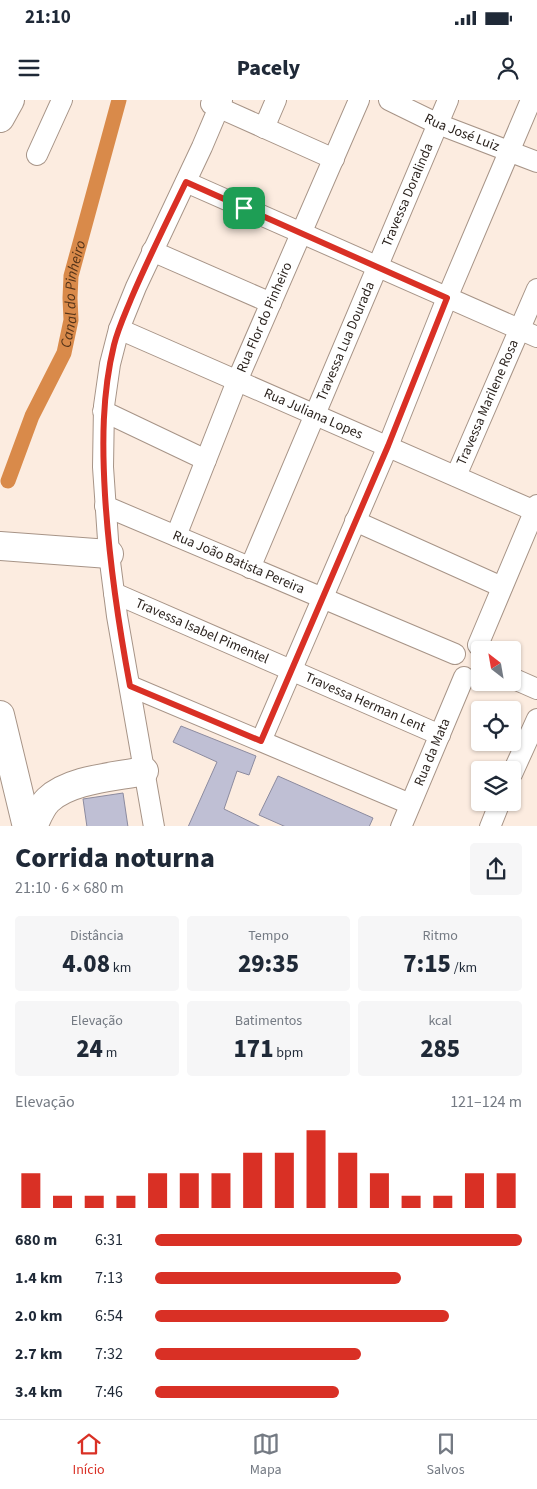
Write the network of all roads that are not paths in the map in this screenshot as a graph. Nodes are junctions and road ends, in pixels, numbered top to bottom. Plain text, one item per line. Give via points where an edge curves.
1 (10, 100) edge
2 (62, 100) edge
3 (276, 100) edge
4 (359, 100) edge
5 (389, 100) edge
6 (448, 100) edge
7 (530, 100) edge
8 (215, 103) edge
9 (0, 118) edge
10 (438, 124) junction
11 (264, 128) junction
12 (509, 151) junction
13 (38, 155) dead end
14 (334, 160) junction
15 (537, 162) edge
16 (186, 182) junction
17 (302, 234) junction
18 (152, 251) junction
19 (378, 267) junction
20 (537, 289) edge
21 (447, 298) junction
22 (271, 304) junction
23 (119, 329) junction
24 (528, 334) edge
25 (237, 381) junction
26 (104, 411) junction
27 (316, 415) junction
28 (388, 446) junction
29 (206, 460) junction
30 (456, 476) junction
31 (105, 506) junction
32 (536, 509) edge
33 (355, 521) junction
34 (176, 536) junction
35 (0, 546) edge
36 (109, 554) junction
37 (250, 568) junction
38 (502, 588) junction
39 (114, 593) junction
40 (322, 598) junction
41 (483, 641) edge
42 (471, 645) edge
43 (455, 654) junction
44 (292, 670) junction
45 (471, 676) edge
46 (471, 678) edge
47 (521, 682) edge
48 (130, 686) junction
49 (537, 688) edge
50 (0, 715) edge
51 (537, 719) edge
52 (440, 735) junction
53 (261, 741) junction
54 (518, 761) edge
55 (144, 771) junction
56 (410, 804) junction
57 (496, 811) edge
58 (27, 826) edge
59 (33, 826) edge
60 (154, 826) edge
61 (401, 826) edge
62 (490, 826) edge

1 - 9 highway
2 - 13 street
3 - 11 street
4 - 14 street, Rua Flor do Pinheiro
5 - 10 street, Rua José Luiz
6 - 10 street, Travessa Doralinda
7 - 12 street
8 - 11 street
8 - 16 street via 210,127
10 - 12 street, Rua José Luiz
10 - 19 street, Travessa Doralinda
11 - 14 street
12 - 15 street, Rua José Luiz
12 - 21 street
14 - 17 street, Rua Flor do Pinheiro
16 - 17 street
16 - 18 street
17 - 19 street
17 - 22 street, Rua Flor do Pinheiro
18 - 22 street
18 - 23 street
19 - 21 street
19 - 27 street, Travessa Lua Dourada
20 - 24 street, Travessa Marilene Rosa
21 - 24 street
21 - 28 street
22 - 25 street, Rua Flor do Pinheiro
23 - 25 street, Rua Juliana Lopes
23 - 26 street via 110,364
24 - 30 street, Travessa Marilene Rosa
25 - 27 street, Rua Juliana Lopes
25 - 29 street, Rua Flor do Pinheiro
26 - 29 street
26 - 31 street
27 - 28 street, Rua Juliana Lopes
27 - 37 street, Travessa Lua Dourada
28 - 30 street, Rua Juliana Lopes
28 - 33 street
29 - 34 street, Rua Flor do Pinheiro
30 - 32 street, Rua Juliana Lopes
31 - 34 street, Rua João Batista Pereira
31 - 36 street
32 - 38 street
33 - 38 street
33 - 40 street
34 - 37 street, Rua João Batista Pereira
35 - 36 highway
36 - 39 street
37 - 40 street, Rua João Batista Pereira
38 - 41 street
39 - 44 street, Travessa Isabel Pimentel
39 - 48 street
40 - 43 street, Rua João Batista Pereira
40 - 44 street
42 - 43 street via 458,649
43 - 45 street via 454,665 459,674
44 - 52 street, Travessa Herman Lent
44 - 53 street
46 - 52 street, Rua da Mata
47 - 49 street
48 - 53 street
48 - 55 street
50 - 58 highway
51 - 54 street
52 - 56 street, Rua da Mata
53 - 56 street
55 - 59 highway via 79,784 58,792 41,808
55 - 60 street
56 - 61 street, Rua da Mata
57 - 62 street

